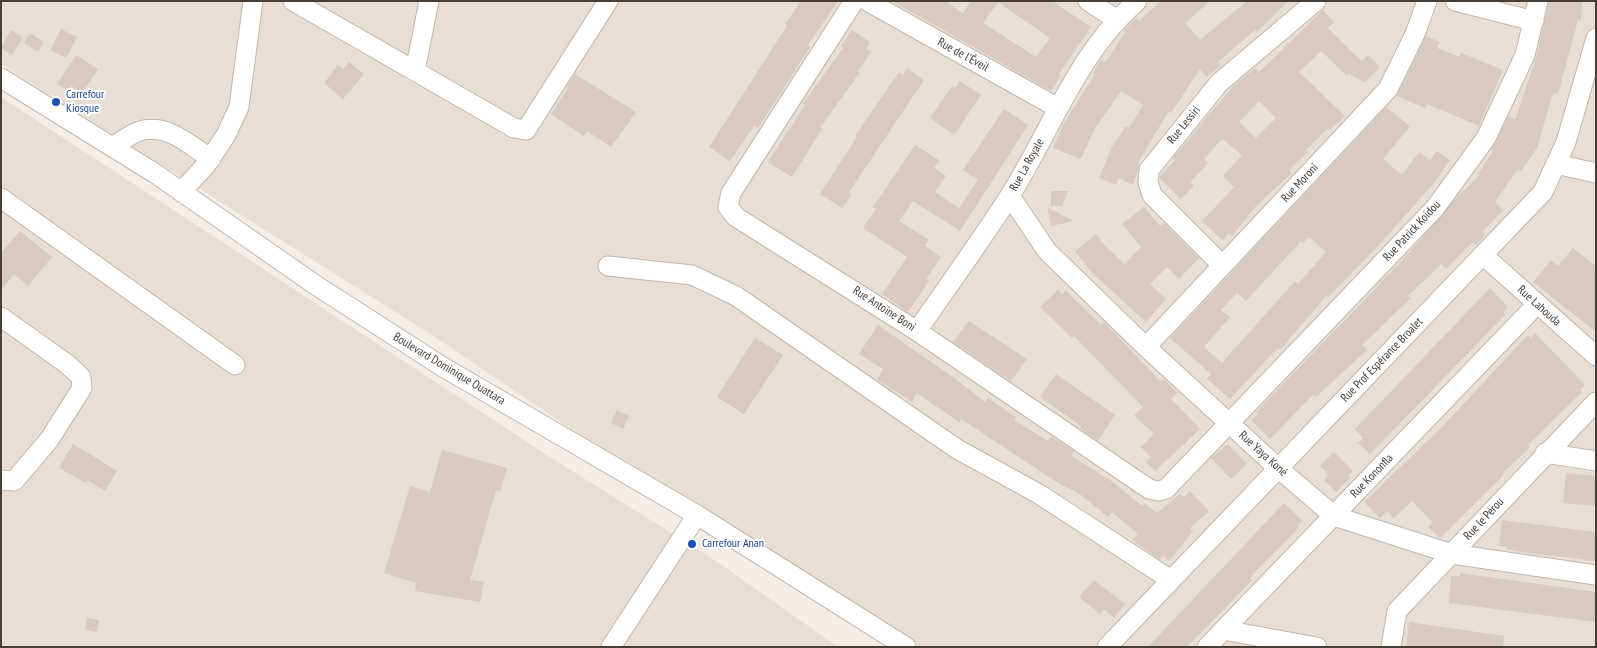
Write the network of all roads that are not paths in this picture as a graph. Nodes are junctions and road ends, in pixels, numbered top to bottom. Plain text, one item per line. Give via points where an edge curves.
1 (253, 1) edge
2 (293, 1) edge
3 (429, 1) edge
4 (608, 1) edge
5 (854, 1) edge
6 (867, 1) edge
7 (1088, 1) edge
8 (1137, 1) edge
9 (1316, 1) edge
10 (1426, 1) edge
11 (1455, 1) edge
12 (1538, 1) edge
13 (1116, 19) junction
14 (1534, 20) junction
15 (1596, 38) edge
16 (415, 71) junction
17 (1, 78) edge
18 (1058, 108) junction
19 (112, 147) junction
20 (210, 159) junction
21 (1556, 164) junction
22 (1596, 173) edge
23 (181, 192) junction
24 (1010, 196) junction
25 (1, 198) edge
26 (1483, 255) junction
27 (1222, 265) junction
28 (608, 266) dead end
29 (1537, 304) junction
30 (1, 318) edge
31 (917, 331) junction
32 (1146, 347) junction
33 (1596, 356) edge
34 (235, 365) dead end
35 (1596, 402) edge
36 (1229, 423) junction
37 (1546, 453) junction
38 (1596, 461) edge
39 (1278, 468) junction
40 (1, 480) edge
41 (697, 515) junction
42 (1334, 516) junction
43 (1452, 554) junction
44 (1596, 576) edge
45 (1171, 580) junction
46 (1223, 630) junction
47 (611, 647) edge
48 (906, 647) edge
49 (1108, 647) edge
50 (1207, 647) edge
51 (1317, 647) edge
52 (1392, 647) edge

1 - 20 street via 239,107
2 - 16 street
3 - 16 street
4 - 16 street via 526,130 514,128
5 - 31 street, Rue Antoine Boni via 731,193 728,207 736,217
6 - 18 street, Rue de l'Éveil
7 - 13 street
8 - 13 street, Rue La Royale
9 - 27 street, Rue Lessiri via 1219,83 1148,170 1152,196
10 - 27 street, Rue Moroni via 1415,34 1388,89
11 - 14 street
12 - 14 street, Rue Patrick Koidou
13 - 18 street, Rue La Royale
14 - 36 street, Rue Patrick Koidou via 1524,55 1486,138 1435,208
15 - 21 street, Rue Prof Espérance Broalet via 1566,142
17 - 19 street, Boulevard Dominique Ouattara
18 - 24 street, Rue La Royale
19 - 20 street via 140,131 156,130 176,134
19 - 23 street, Boulevard Dominique Ouattara
20 - 23 street
21 - 22 street
21 - 26 street, Rue Prof Espérance Broalet via 1543,192
23 - 41 street, Boulevard Dominique Ouattara via 317,286 443,367
24 - 31 street, Rue La Royale
24 - 32 street, Rue Yaya Koné via 1047,251
25 - 34 street
26 - 29 street, Rue Lahouda
26 - 39 street, Rue Prof Espérance Broalet
27 - 32 street, Rue Moroni
28 - 45 street via 692,274 736,296 957,449 1039,494
29 - 33 street, Rue Lahouda
29 - 42 street, Rue Kononfla
30 - 40 street via 67,364 82,377 82,388 49,440 14,481
31 - 36 street, Rue Antoine Boni via 1149,489 1166,489
32 - 36 street, Rue Yaya Koné
35 - 37 street, Rue le Pérou
36 - 39 street, Rue Yaya Koné
37 - 38 street
37 - 43 street, Rue le Pérou
39 - 42 street, Rue Yaya Koné
39 - 45 street, Rue Prof Espérance Broalet
41 - 47 street
41 - 48 street, Boulevard Dominique Ouattara
42 - 43 street, Rue Yaya Koné
42 - 46 street, Rue Kononfla
43 - 44 street, Rue Yaya Koné
43 - 52 street, Rue le Pérou via 1397,611
45 - 49 street, Rue Prof Espérance Broalet
46 - 50 street, Rue Kononfla
46 - 51 street

